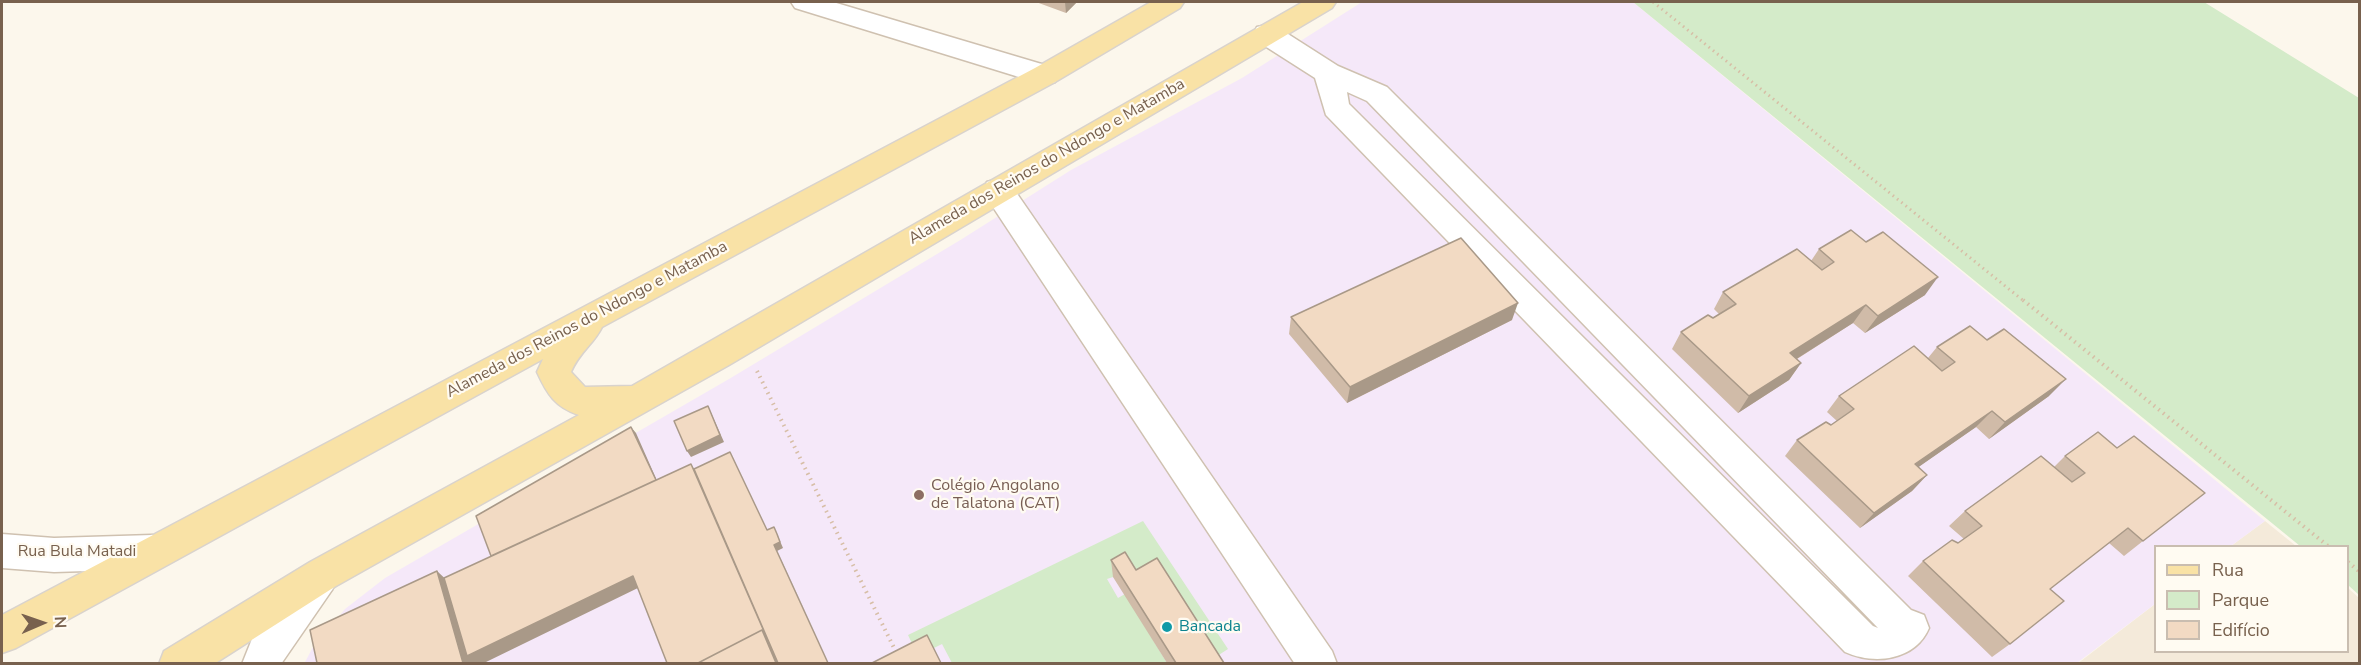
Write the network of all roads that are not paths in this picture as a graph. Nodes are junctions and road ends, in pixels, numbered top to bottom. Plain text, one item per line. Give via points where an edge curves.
1 (804, 2) edge
2 (1171, 2) edge
3 (1323, 2) edge
4 (1267, 34) junction
5 (1328, 73) junction
6 (1045, 75) junction
7 (998, 190) junction
8 (600, 313) junction
9 (639, 399) junction
10 (2, 551) edge
11 (152, 552) junction
12 (322, 574) junction
13 (2, 635) edge
14 (178, 663) edge
15 (261, 663) edge
16 (1318, 663) edge

1 - 6 street
2 - 6 main road, Alameda dos Reinos do Ndongo e Matamba
3 - 4 main road, Alameda dos Reinos do Ndongo e Matamba
4 - 5 street
4 - 7 main road, Alameda dos Reinos do Ndongo e Matamba
5 - 5 street via 1336,108 1859,639 1870,648 1882,649 1910,628 1901,628 1377,94
6 - 8 main road, Alameda dos Reinos do Ndongo e Matamba
7 - 9 main road, Alameda dos Reinos do Ndongo e Matamba
7 - 16 street
8 - 9 main road via 566,346 554,372 558,385 567,396 584,403
8 - 11 main road, Alameda dos Reinos do Ndongo e Matamba
9 - 12 main road, Alameda dos Reinos do Ndongo e Matamba
10 - 11 street, Rua Bula Matadi via 54,555
11 - 13 main road, Alameda dos Reinos do Ndongo e Matamba
12 - 14 main road, Alameda dos Reinos do Ndongo e Matamba
12 - 15 street via 268,647

